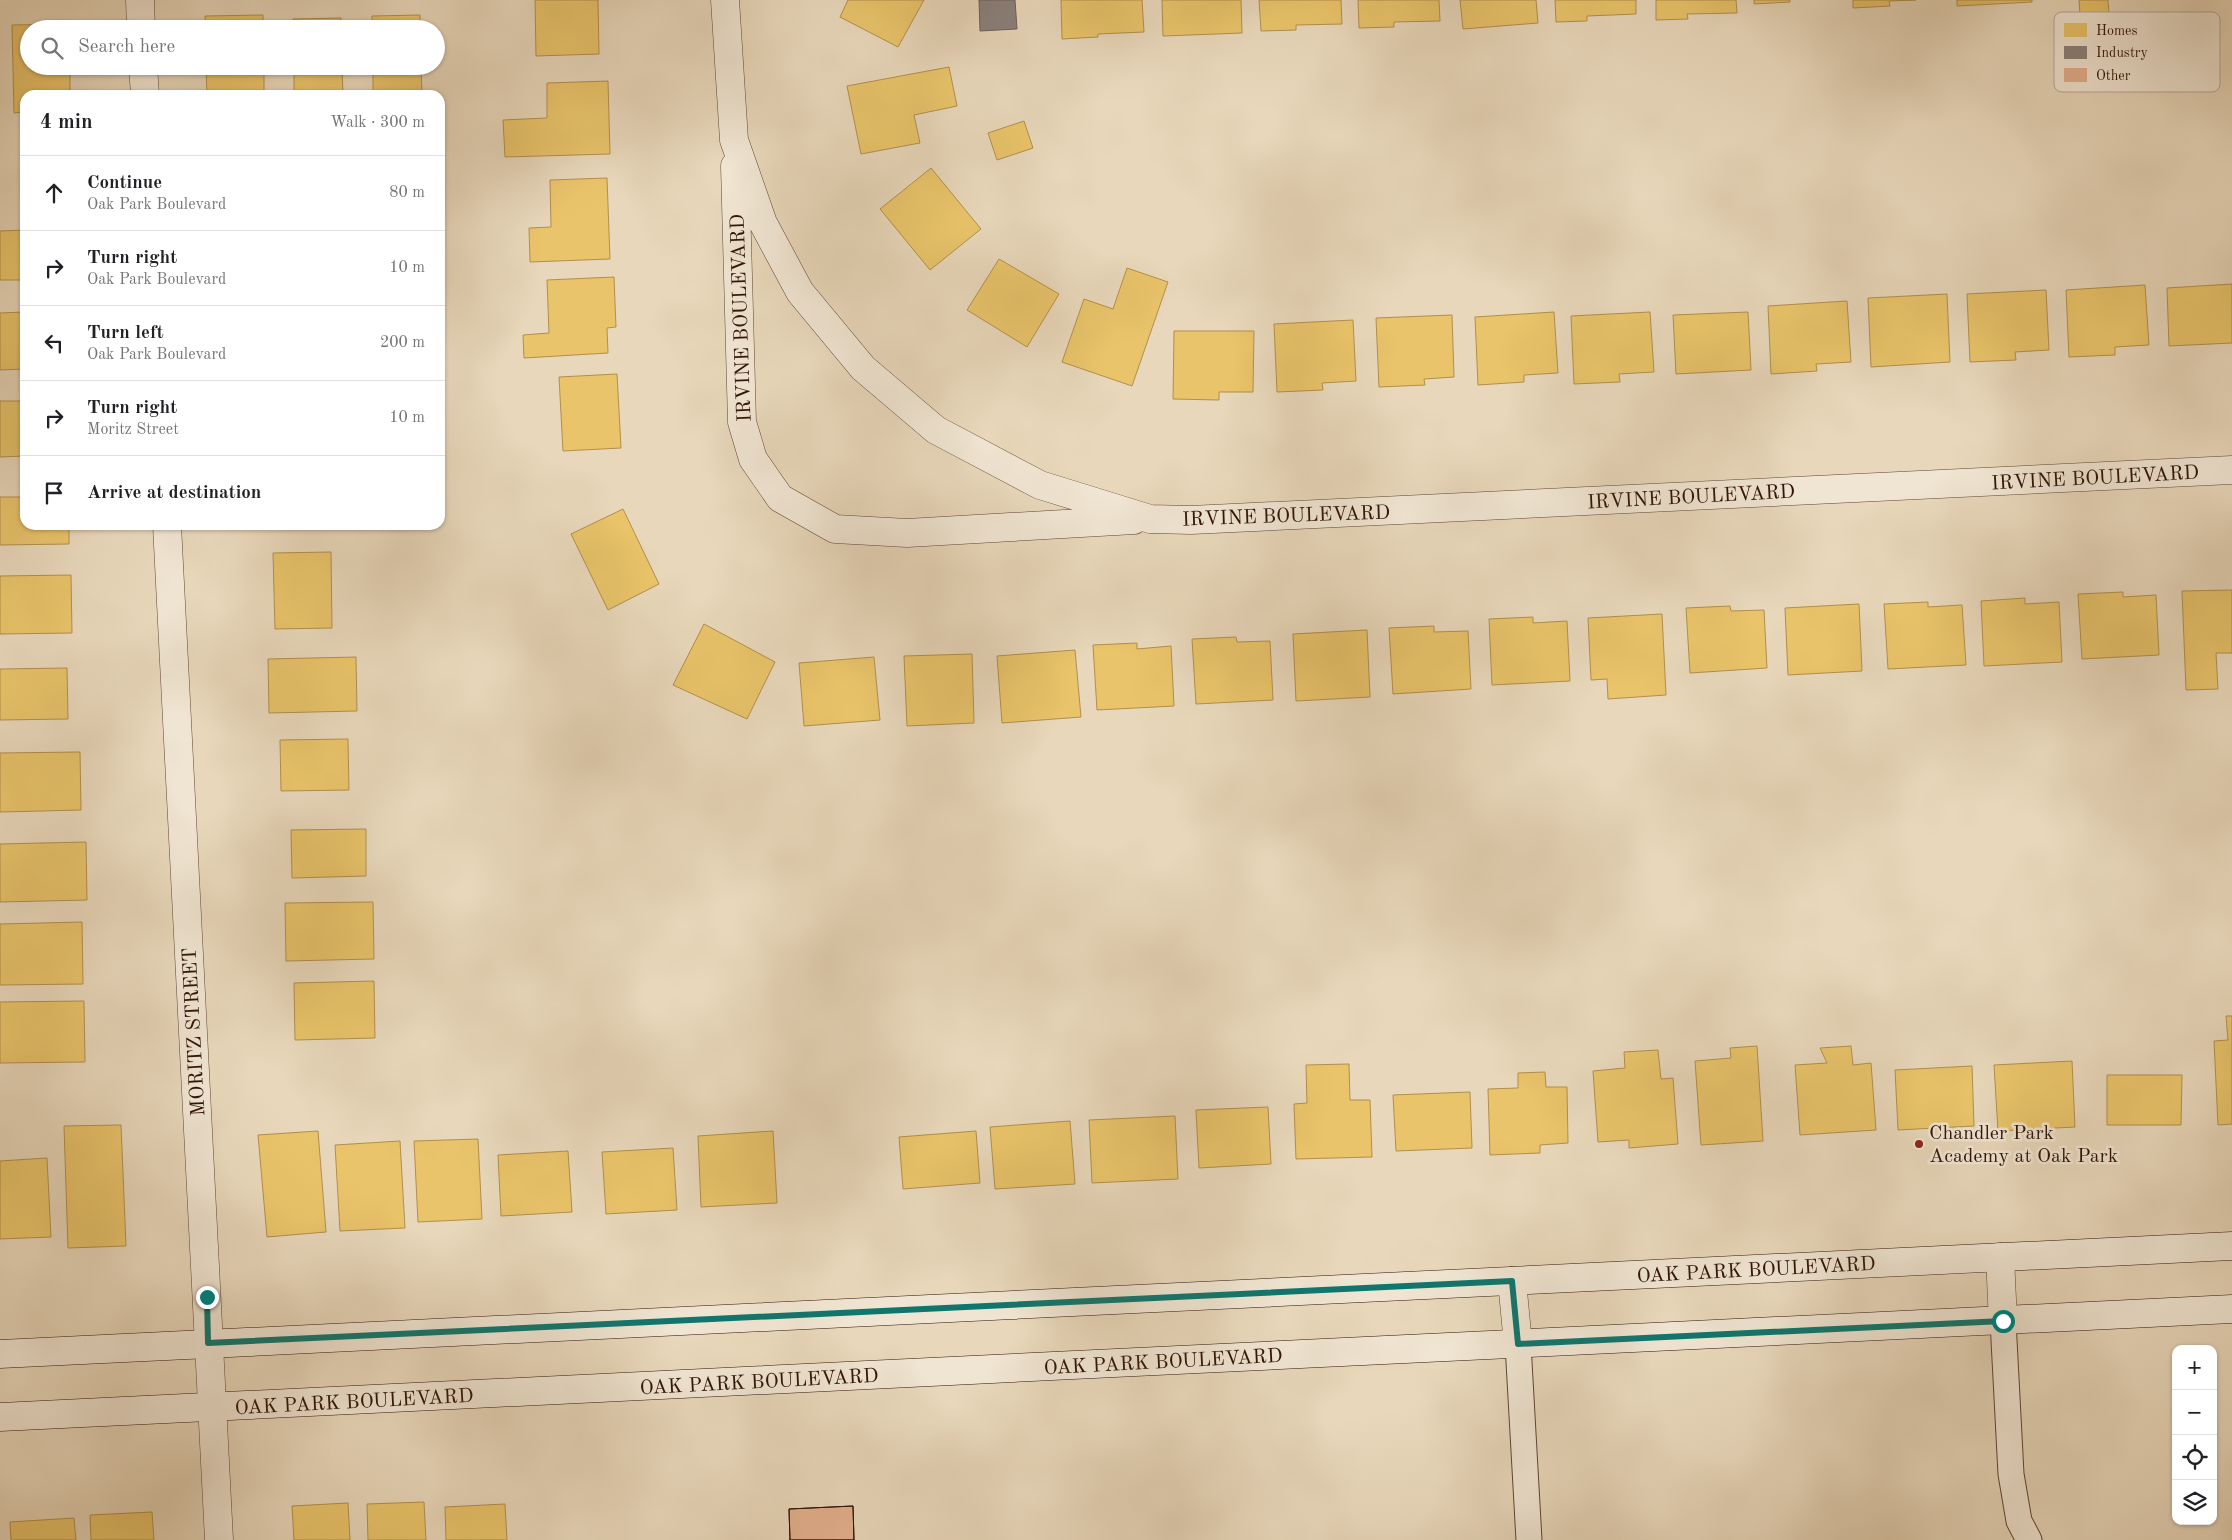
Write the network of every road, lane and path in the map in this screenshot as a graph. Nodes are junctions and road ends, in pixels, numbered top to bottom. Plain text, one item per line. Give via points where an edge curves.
1 (140, 0) edge
2 (725, 0) edge
3 (141, 20) edge
4 (144, 75) edge
5 (145, 90) edge
6 (734, 140) junction
7 (2232, 470) edge
8 (1150, 520) junction
9 (167, 530) edge
10 (2232, 1246) edge
11 (2000, 1258) junction
12 (1512, 1281) junction
13 (2232, 1309) edge
14 (2003, 1321) junction
15 (208, 1343) junction
16 (1518, 1344) junction
17 (0, 1354) edge
18 (212, 1408) junction
19 (0, 1417) edge
20 (219, 1540) edge
21 (1529, 1540) edge
22 (2029, 1540) edge

1 - 3 street
2 - 6 street, IRVINE BOULEVARD
4 - 5 street
6 - 8 street, IRVINE BOULEVARD via 763,222 800,292 863,368 936,430 1040,485
6 - 8 street, IRVINE BOULEVARD via 742,422 753,459 780,498 835,528 907,533
7 - 8 street, IRVINE BOULEVARD
9 - 15 street, MORITZ STREET
10 - 11 street, OAK PARK BOULEVARD
11 - 12 street, OAK PARK BOULEVARD
11 - 14 street
12 - 15 street, OAK PARK BOULEVARD
12 - 16 street
13 - 14 street, OAK PARK BOULEVARD
14 - 16 street, OAK PARK BOULEVARD
14 - 22 lane via 2011,1474 2019,1520
15 - 17 street, OAK PARK BOULEVARD
15 - 18 street, MORITZ STREET
16 - 18 street, OAK PARK BOULEVARD
16 - 21 lane
18 - 19 street, OAK PARK BOULEVARD
18 - 20 street, MORITZ STREET

